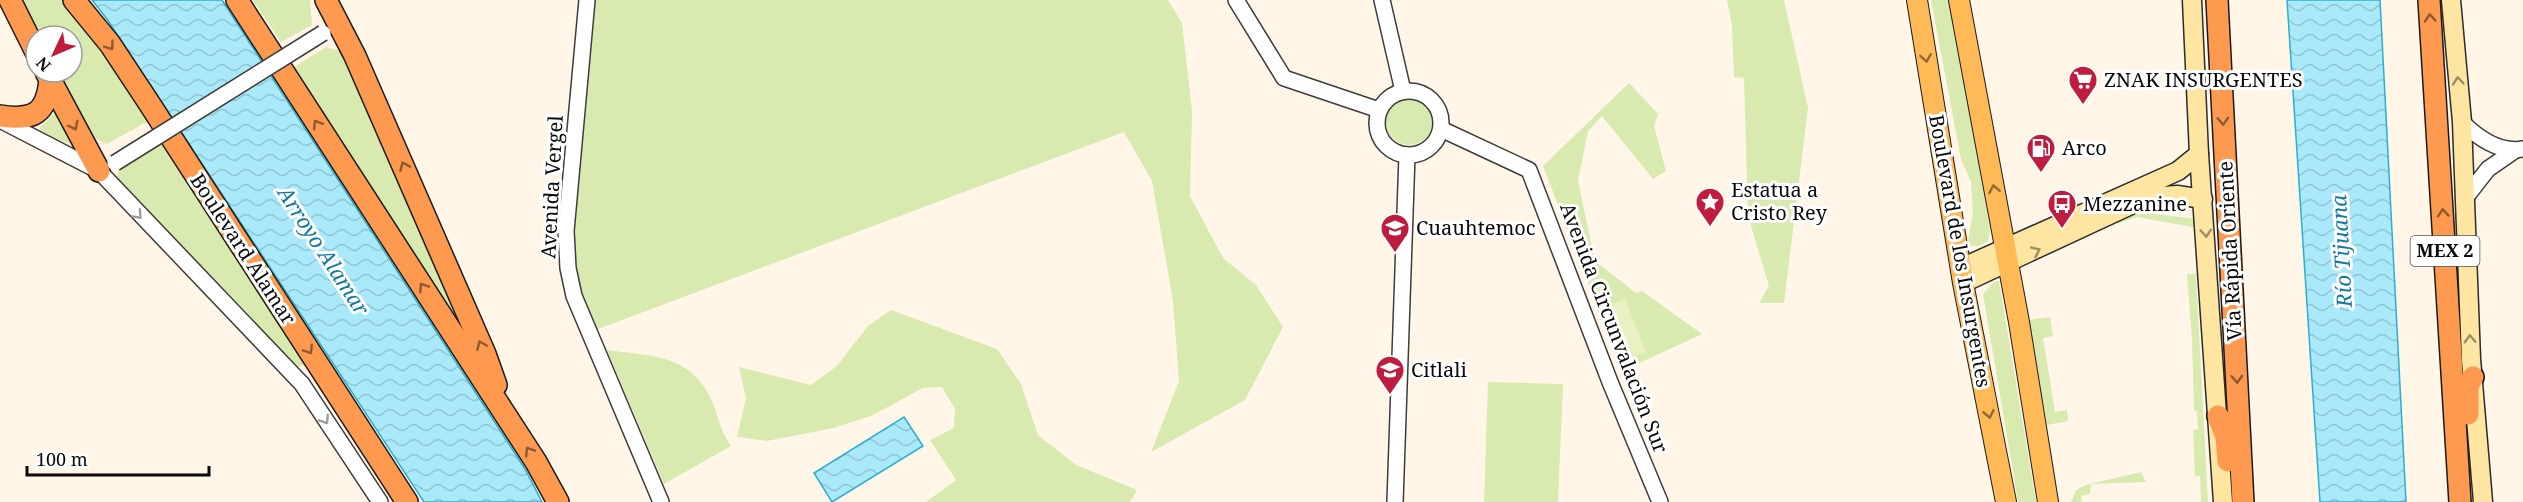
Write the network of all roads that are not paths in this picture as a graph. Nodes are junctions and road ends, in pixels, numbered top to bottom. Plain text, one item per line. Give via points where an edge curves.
1 (10, 0) edge
2 (74, 0) edge
3 (237, 0) edge
4 (326, 0) edge
5 (587, 0) edge
6 (1236, 0) edge
7 (1382, 0) edge
8 (1917, 0) edge
9 (1959, 0) edge
10 (2192, 0) edge
11 (2217, 0) edge
12 (2429, 0) edge
13 (2451, 0) edge
14 (332, 17) edge
15 (24, 28) edge
16 (48, 84) edge
17 (53, 84) edge
18 (1403, 91) junction
19 (1379, 110) junction
20 (0, 118) edge
21 (2462, 122) junction
22 (1441, 129) junction
23 (2519, 150) edge
24 (2199, 154) junction
25 (1407, 155) junction
26 (107, 167) junction
27 (2466, 197) junction
28 (2203, 199) junction
29 (2006, 256) junction
30 (1962, 275) junction
31 (2473, 377) junction
32 (2218, 416) junction
33 (509, 420) junction
34 (380, 502) edge
35 (407, 502) edge
36 (558, 502) edge
37 (661, 502) edge
38 (1395, 502) edge
39 (1660, 502) edge
40 (2006, 502) edge
41 (2048, 502) edge
42 (2223, 502) edge
43 (2231, 502) edge
44 (2243, 502) edge
45 (2460, 502) edge
46 (2469, 502) edge
47 (2483, 502) edge

1 - 15 highway
2 -> 35 highway, Boulevard Alamar via 110,44
33 -> 3 highway
4 - 14 highway
5 - 37 street, Avenida Vergel via 566,231 568,268 574,296
6 - 19 street via 1284,78
7 - 18 street
8 -> 30 main road, Boulevard de los Insurgentes
29 -> 9 main road
10 - 24 main road
11 -> 44 highway, Vía Rápida Oriente
45 -> 12 highway, MEX 2
21 -> 13 main road
14 - 26 street, bridge
33 -> 14 highway via 485,354
16 - 20 highway via 40,111 30,117
17 -> 26 highway
18 - 19 street via 1388,98
18 - 22 street via 1424,94 1432,100 1438,109
19 - 25 street via 1377,127 1382,141 1392,151
20 - 26 street
21 - 23 street via 2485,141
21 - 27 main road
22 - 25 street via 1429,149
22 - 39 street, Avenida Circunvalación Sur via 1529,170
23 - 27 street via 2487,169
24 - 28 main road
24 - 29 main road via 2178,171
25 - 38 street
26 -> 34 street via 302,384
31 -> 27 main road
29 -> 28 main road via 2148,197 2177,195
28 -> 32 main road
29 - 30 main road
29 - 41 main road
30 -> 40 main road, Boulevard de los Insurgentes
31 - 46 highway via 2467,390
31 - 47 main road
32 - 42 main road
32 - 43 highway via 2226,437
36 -> 33 highway

